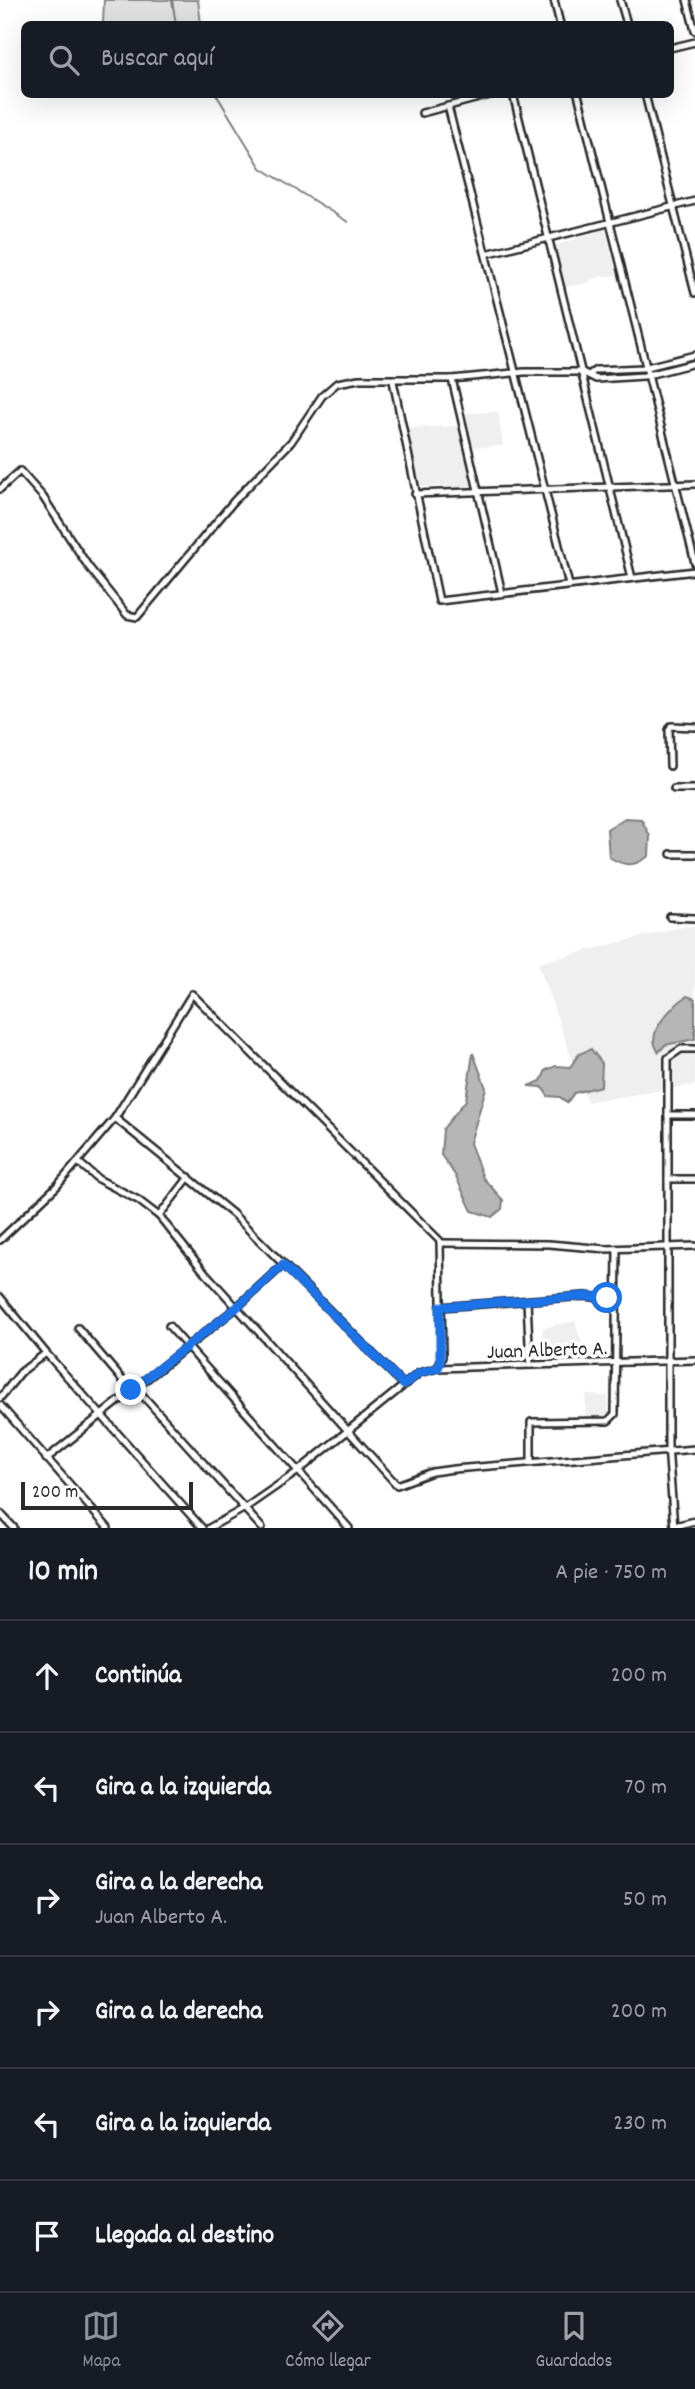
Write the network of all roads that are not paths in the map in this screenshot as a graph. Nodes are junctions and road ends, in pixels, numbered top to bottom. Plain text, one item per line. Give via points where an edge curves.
1 (554, 0) edge
2 (620, 0) edge
3 (687, 0) edge
4 (559, 21) edge
5 (626, 21) edge
6 (695, 31) edge
7 (695, 42) edge
8 (674, 47) edge
9 (479, 98) edge
10 (514, 98) edge
11 (579, 98) edge
12 (646, 98) edge
13 (448, 106) junction
14 (422, 113) dead end
15 (695, 201) edge
16 (673, 207) junction
17 (611, 223) junction
18 (548, 238) junction
19 (486, 254) junction
20 (695, 293) edge
21 (695, 355) edge
22 (695, 363) edge
23 (648, 367) junction
24 (515, 372) junction
25 (582, 372) junction
26 (590, 374) junction
27 (650, 375) junction
28 (452, 379) junction
29 (393, 381) junction
30 (695, 484) edge
31 (676, 485) junction
32 (610, 488) junction
33 (0, 489) edge
34 (545, 490) junction
35 (479, 492) junction
36 (415, 494) junction
37 (695, 563) edge
38 (695, 571) edge
39 (632, 578) junction
40 (569, 585) junction
41 (502, 593) junction
42 (695, 727) edge
43 (670, 766) dead end
44 (674, 789) dead end
45 (695, 789) edge
46 (671, 854) dead end
47 (695, 854) edge
48 (670, 917) dead end
49 (695, 918) edge
50 (695, 1049) edge
51 (668, 1115) junction
52 (695, 1115) edge
53 (115, 1118) junction
54 (78, 1162) junction
55 (189, 1177) junction
56 (668, 1179) junction
57 (695, 1179) edge
58 (159, 1216) junction
59 (0, 1240) edge
60 (441, 1243) junction
61 (667, 1246) junction
62 (695, 1246) edge
63 (617, 1249) junction
64 (283, 1265) junction
65 (617, 1300) junction
66 (1, 1301) edge
67 (527, 1301) junction
68 (440, 1307) junction
69 (236, 1308) junction
70 (169, 1326) dead end
71 (78, 1328) dead end
72 (187, 1348) junction
73 (46, 1353) junction
74 (695, 1360) edge
75 (668, 1361) junction
76 (616, 1363) junction
77 (530, 1365) junction
78 (438, 1368) junction
79 (404, 1385) junction
80 (133, 1388) junction
81 (0, 1398) edge
82 (0, 1405) edge
83 (101, 1414) junction
84 (349, 1431) junction
85 (695, 1449) edge
86 (669, 1451) junction
87 (46, 1459) junction
88 (531, 1462) junction
89 (298, 1471) junction
90 (245, 1508) junction
91 (0, 1513) edge
92 (695, 1521) edge
93 (674, 1527) edge
94 (14, 1528) edge
95 (108, 1528) edge
96 (202, 1528) edge
97 (209, 1528) edge
98 (262, 1528) edge
99 (349, 1528) edge

1 - 4 street
2 - 5 street
3 - 6 street
7 - 8 street
9 - 13 street
10 - 18 street
11 - 17 street
12 - 16 street
13 - 14 street
13 - 19 street
15 - 16 street
16 - 17 street
16 - 20 street
17 - 18 street
17 - 23 street
18 - 19 street
18 - 25 street
19 - 24 street
21 - 23 street
22 - 27 street
23 - 26 street
23 - 27 street
24 - 25 street
24 - 28 street
24 - 34 street
25 - 26 street
25 - 32 street
26 - 27 street via 596,379
27 - 31 street
28 - 29 street
28 - 35 street
29 - 33 street via 344,381 328,389 291,442 234,501 137,617 127,615 20,471
29 - 36 street
30 - 31 street
31 - 32 street
31 - 37 street
32 - 34 street
32 - 39 street
34 - 35 street
34 - 40 street
35 - 36 street
35 - 41 street
36 - 41 street via 437,599
38 - 39 street
39 - 40 street
40 - 41 street
42 - 43 street via 671,726
44 - 45 street
46 - 47 street
48 - 49 street
50 - 51 street via 681,1049 668,1058
51 - 52 street
51 - 56 street
53 - 54 street
53 - 55 street
53 - 60 street via 192,994
54 - 58 street via 97,1179
54 - 59 street
55 - 58 street
55 - 64 street
56 - 57 street
56 - 61 street
58 - 69 street
60 - 63 street
60 - 68 street
61 - 62 street
61 - 63 street
61 - 75 street
63 - 65 street
64 - 69 street
64 - 79 street
65 - 67 street via 585,1296
65 - 76 street
66 - 73 street
67 - 68 street
67 - 77 street
68 - 78 street via 442,1357
69 - 72 street
69 - 84 street
70 - 72 street
71 - 80 street
72 - 80 street
72 - 89 street
73 - 81 street via 21,1372
73 - 83 street
74 - 75 street, Juan Alberto A.
75 - 76 street, Juan Alberto A.
75 - 86 street
76 - 77 street, Juan Alberto A.
76 - 88 street via 612,1419 531,1422
77 - 78 street, Juan Alberto A.
78 - 79 street, Juan Alberto A. via 419,1373
79 - 84 street, Juan Alberto A.
80 - 83 street
80 - 90 street
82 - 87 street
83 - 87 street
83 - 96 street
84 - 88 street via 397,1485 432,1472
84 - 89 street, Juan Alberto A.
85 - 86 street
86 - 88 street
86 - 93 street
87 - 95 street
89 - 90 street, Juan Alberto A.
89 - 99 street
90 - 97 street, Juan Alberto A.
90 - 98 street
91 - 94 street
92 - 93 street

